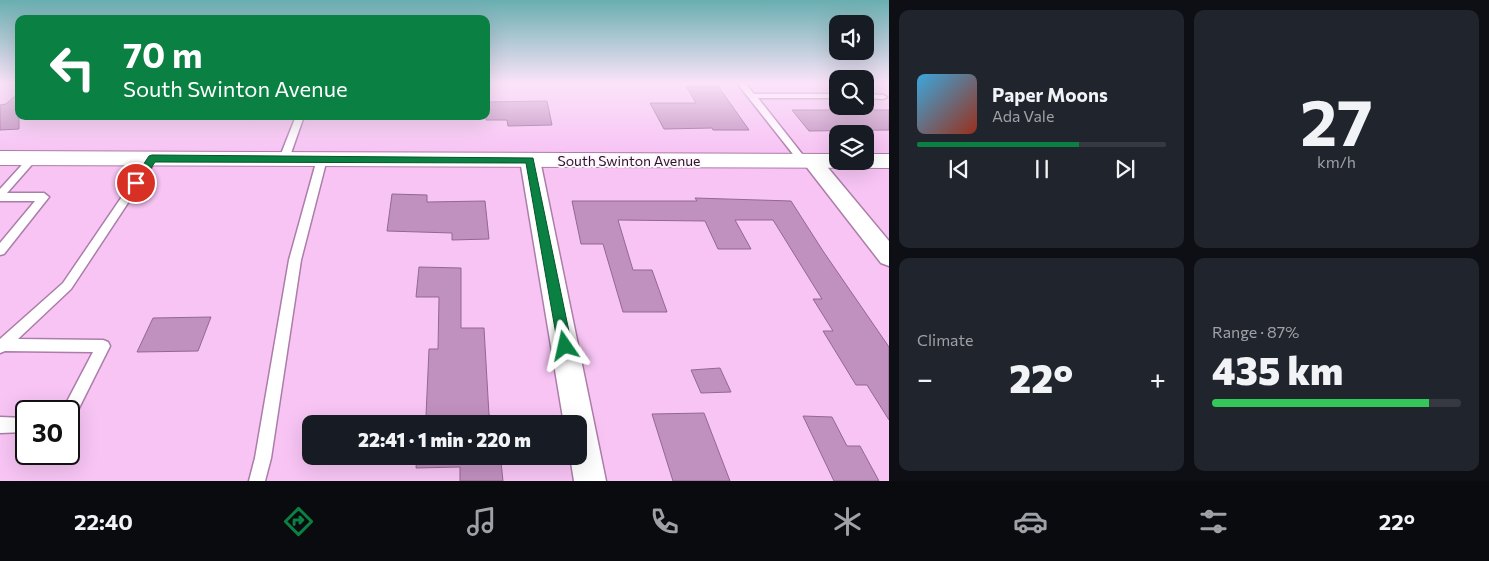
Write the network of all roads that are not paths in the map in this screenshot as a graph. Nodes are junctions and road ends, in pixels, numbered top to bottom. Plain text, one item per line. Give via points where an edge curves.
1 (758, 105) edge
2 (299, 120) edge
3 (0, 158) edge
4 (33, 158) junction
5 (152, 158) junction
6 (284, 159) junction
7 (322, 159) junction
8 (530, 160) junction
9 (808, 161) junction
10 (829, 161) edge
11 (874, 162) edge
12 (889, 162) edge
13 (0, 196) edge
14 (0, 252) edge
15 (889, 258) edge
16 (1, 346) edge
17 (76, 400) edge
18 (0, 425) edge
19 (15, 425) edge
20 (257, 481) edge
21 (590, 481) edge

1 - 9 lane
2 - 6 lane
3 - 4 street, South Swinton Avenue
4 - 5 street, South Swinton Avenue
4 - 13 lane
5 - 6 street, South Swinton Avenue
5 - 16 lane via 67,286
6 - 7 street, South Swinton Avenue
7 - 8 street, South Swinton Avenue
7 - 20 lane via 295,260
8 - 9 street, South Swinton Avenue
8 - 21 street
9 - 10 street, South Swinton Avenue
9 - 15 street
11 - 12 street, South Swinton Avenue
13 - 14 lane via 44,197
16 - 17 lane via 103,346
18 - 19 lane

